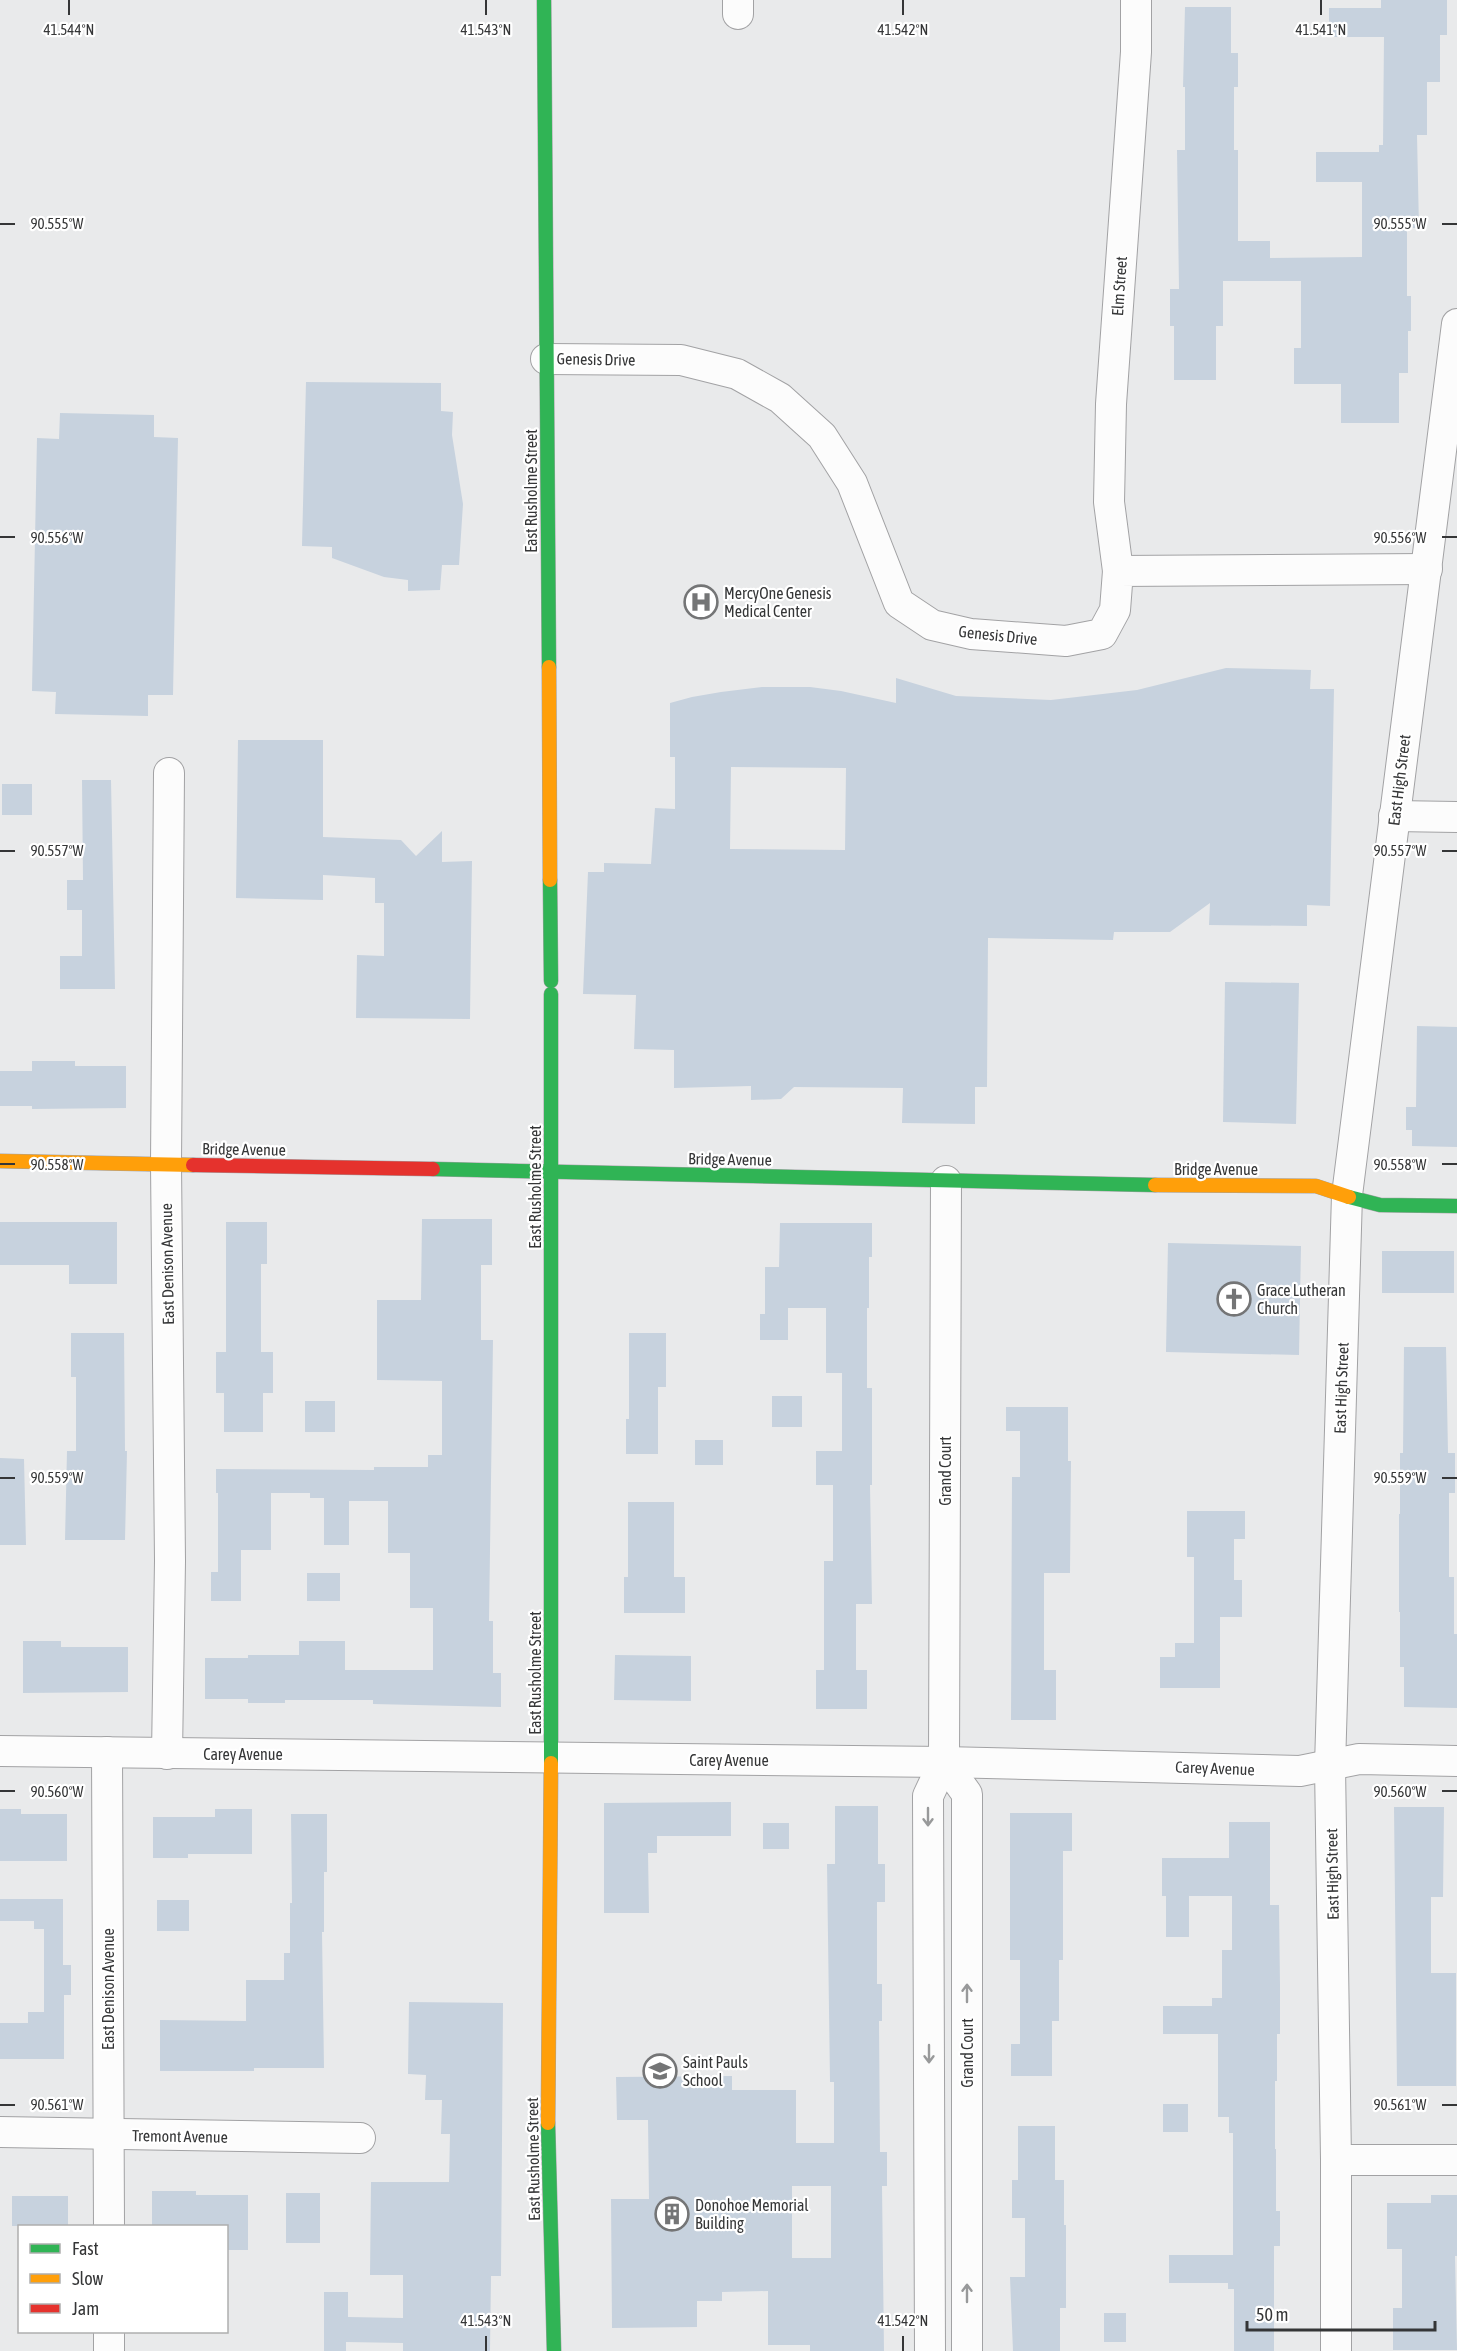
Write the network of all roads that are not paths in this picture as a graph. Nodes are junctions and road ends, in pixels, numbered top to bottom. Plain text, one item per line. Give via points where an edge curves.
1 (544, 0) edge
2 (1136, 0) edge
3 (1457, 324) edge
4 (546, 359) junction
5 (1451, 410) edge
6 (1427, 569) junction
7 (1118, 571) junction
8 (169, 773) dead end
9 (1394, 816) junction
10 (1457, 817) edge
11 (0, 1161) edge
12 (165, 1164) junction
13 (552, 1171) junction
14 (946, 1181) junction
15 (1347, 1195) junction
16 (1457, 1206) edge
17 (0, 1751) edge
18 (107, 1752) junction
19 (167, 1754) junction
20 (552, 1759) junction
21 (1457, 1761) edge
22 (944, 1762) junction
23 (1330, 1766) junction
24 (0, 2132) edge
25 (108, 2135) junction
26 (360, 2138) dead end
27 (1336, 2160) junction
28 (1457, 2160) edge
29 (109, 2225) edge
30 (109, 2333) edge
31 (109, 2351) edge
32 (554, 2351) edge
33 (930, 2351) edge
34 (967, 2351) edge
35 (1336, 2351) edge

1 - 4 street, East Rusholme Street
2 - 7 street, Elm Street via 1136,52 1111,404 1108,502
3 - 5 street, East High Street
4 - 7 street, Genesis Drive via 681,360 737,374 780,398 822,436 852,483 899,603 932,625 971,634 1066,641 1102,634 1115,610
4 - 13 street, East Rusholme Street
5 - 6 street, East High Street
6 - 7 street
6 - 9 street, East High Street
8 - 12 street, East Denison Avenue
9 - 10 street
9 - 15 street, East High Street
11 - 12 street, Bridge Avenue
12 - 13 street, Bridge Avenue
12 - 19 street, East Denison Avenue via 170,1562
13 - 14 street, Bridge Avenue
13 - 20 street, East Rusholme Street
14 - 15 street, Bridge Avenue via 1316,1186
14 - 22 street, Grand Court
15 - 16 street, Bridge Avenue via 1382,1205
15 - 23 street, East High Street
17 - 18 street, Carey Avenue
18 - 19 street, Carey Avenue
18 - 25 street, East Denison Avenue
19 - 20 street, Carey Avenue
20 - 22 street, Carey Avenue
20 - 32 street, East Rusholme Street via 547,2105
21 - 23 street, Carey Avenue via 1359,1759
22 - 23 street, Carey Avenue via 1300,1771
22 -> 33 street, Grand Court via 928,1796
34 -> 22 street, Grand Court via 967,1794
23 - 27 street, East High Street
24 - 25 street, Tremont Avenue
25 - 26 street, Tremont Avenue
25 - 29 street, East Denison Avenue
27 - 28 street
27 - 35 street, East High Street
30 - 31 street

